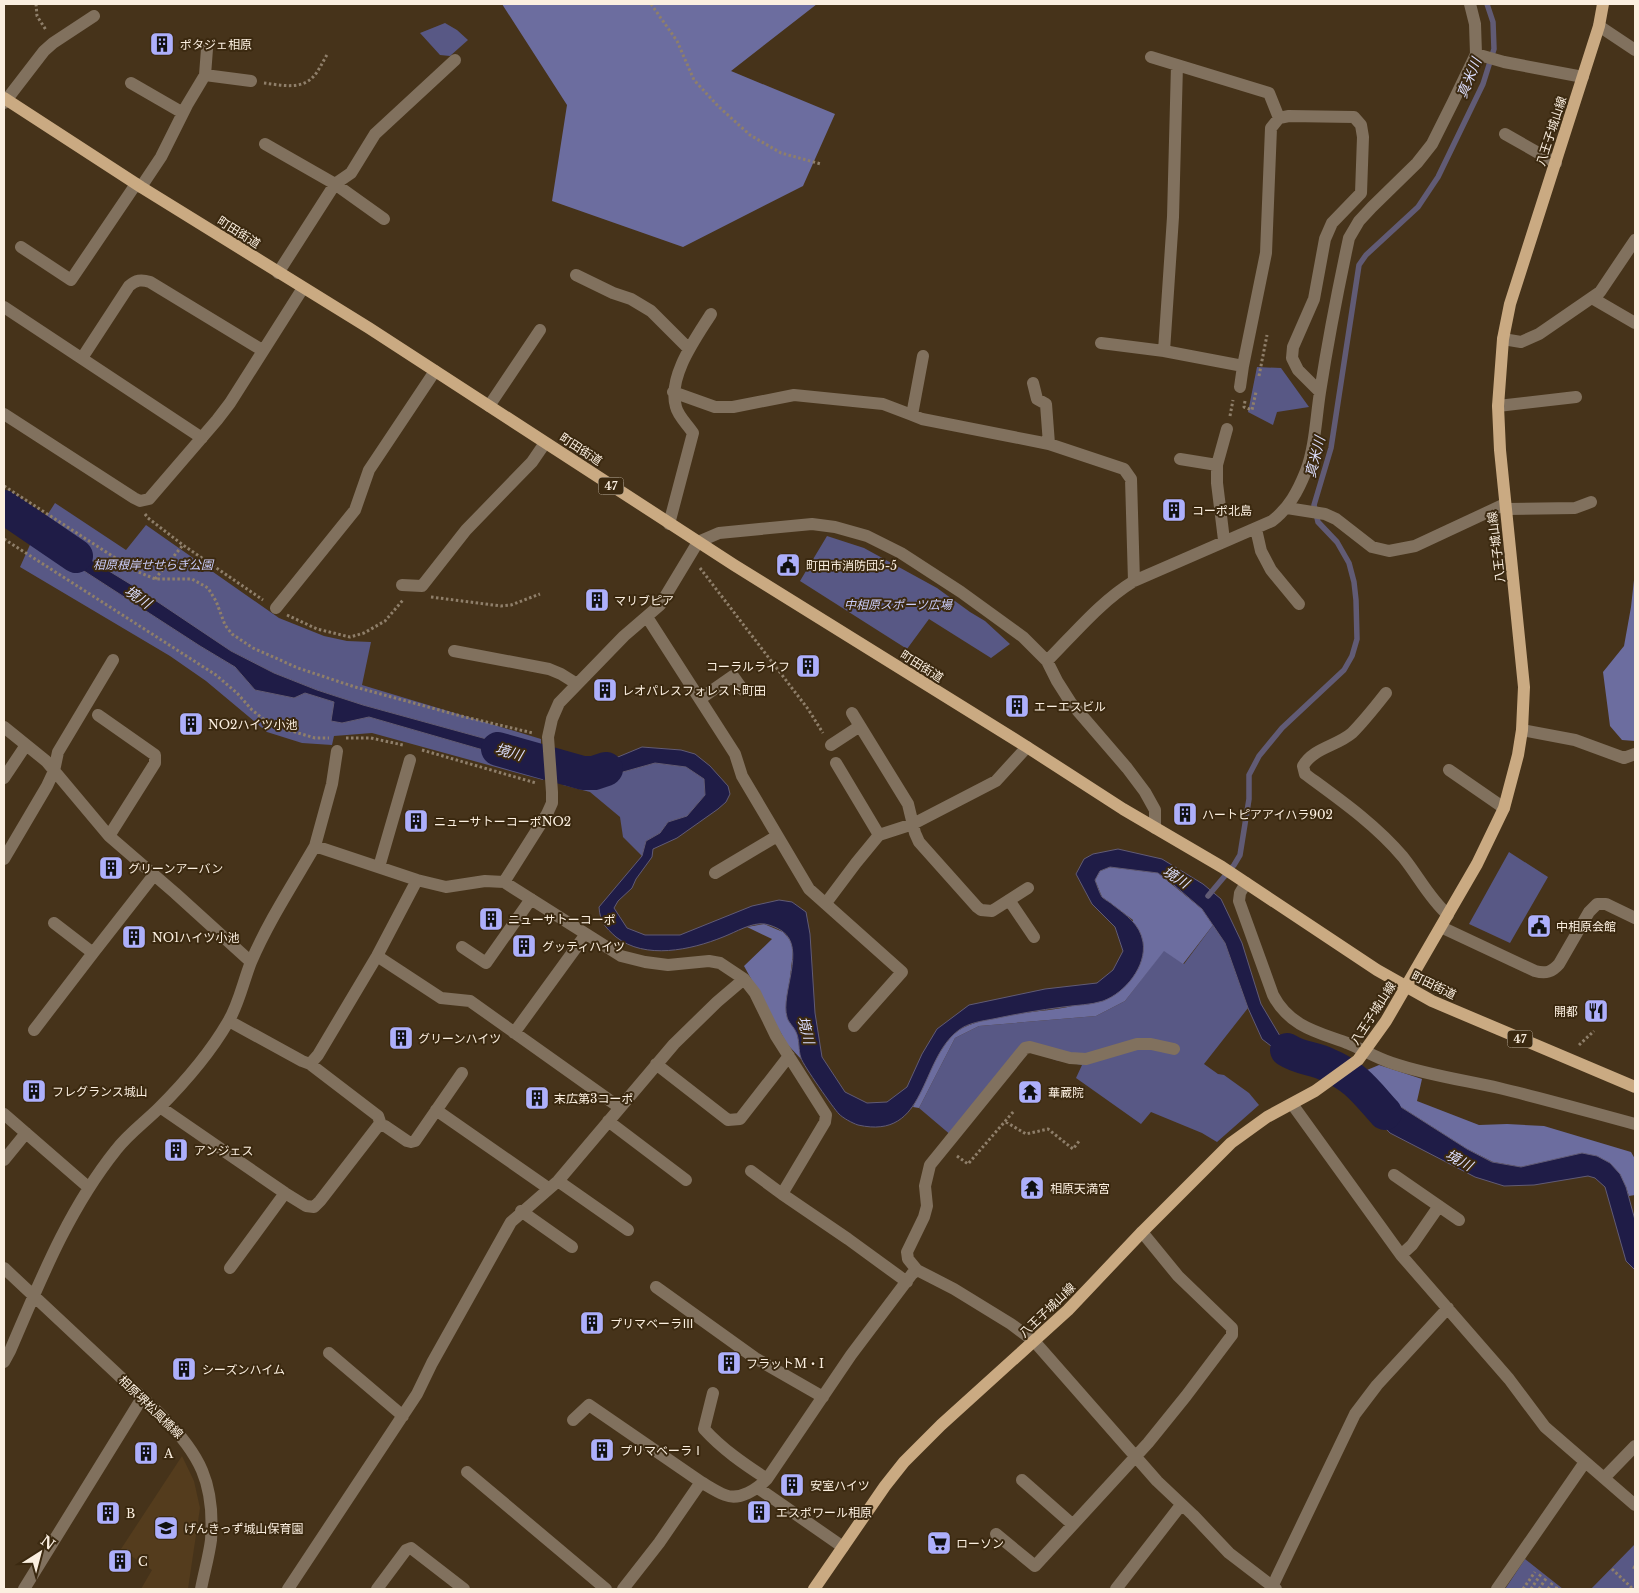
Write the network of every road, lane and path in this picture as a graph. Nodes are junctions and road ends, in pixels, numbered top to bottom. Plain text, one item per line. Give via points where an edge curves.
1 (36, 4) edge
2 (651, 4) edge
3 (1470, 4) edge
4 (1603, 4) edge
5 (94, 16) dead end
6 (1599, 26) junction
7 (53, 43) junction
8 (207, 49) dead end
9 (1635, 50) edge
10 (328, 53) dead end
11 (1476, 54) junction
12 (1152, 57) dead end
13 (455, 60) dead end
14 (1177, 65) junction
15 (205, 75) junction
16 (1583, 77) junction
17 (251, 81) joint
18 (131, 83) dead end
19 (5, 100) edge
20 (184, 113) junction
21 (1279, 118) junction
22 (1504, 134) dead end
23 (265, 144) dead end
24 (1556, 162) junction
25 (820, 164) dead end
26 (335, 184) junction
27 (138, 186) junction
28 (384, 219) dead end
29 (1635, 240) edge
30 (21, 247) dead end
31 (278, 273) junction
32 (576, 275) dead end
33 (303, 288) junction
34 (1592, 298) junction
35 (4, 307) edge
36 (711, 314) dead end
37 (1635, 323) edge
38 (540, 330) dead end
39 (1503, 339) junction
40 (1101, 343) dead end
41 (689, 348) junction
42 (262, 350) junction
43 (1164, 351) junction
44 (923, 356) dead end
45 (82, 358) junction
46 (1243, 366) junction
47 (435, 372) junction
48 (1033, 383) dead end
49 (1240, 387) joint
50 (674, 392) junction
51 (1320, 392) junction
52 (1576, 397) dead end
53 (489, 406) junction
54 (1498, 406) junction
55 (4, 414) edge
56 (912, 415) junction
57 (1227, 429) joint
58 (202, 438) junction
59 (545, 443) junction
60 (1049, 444) junction
61 (1180, 459) dead end
62 (1217, 465) junction
63 (4, 486) edge
64 (144, 501) junction
65 (1591, 502) dead end
66 (1506, 507) junction
67 (1287, 508) junction
68 (669, 524) junction
69 (1256, 529) junction
70 (4, 539) edge
71 (1224, 540) junction
72 (698, 542) junction
73 (183, 545) junction
74 (688, 559) junction
75 (155, 579) junction
76 (1134, 581) junction
77 (402, 584) dead end
78 (540, 594) dead end
79 (409, 596) dead end
80 (423, 596) dead end
81 (1299, 604) dead end
82 (276, 608) junction
83 (647, 617) junction
84 (454, 651) dead end
85 (113, 660) dead end
86 (1047, 661) junction
87 (577, 684) junction
88 (743, 690) dead end
89 (1386, 693) dead end
90 (700, 699) junction
91 (852, 713) dead end
92 (98, 715) dead end
93 (860, 726) junction
94 (4, 727) edge
95 (1522, 730) junction
96 (333, 738) dead end
97 (343, 738) dead end
98 (548, 740) junction
99 (26, 744) junction
100 (831, 745) joint
101 (1027, 748) junction
102 (420, 750) dead end
103 (337, 751) dead end
104 (410, 754) joint
105 (1632, 758) edge
106 (836, 764) dead end
107 (54, 770) junction
108 (1449, 770) dead end
109 (4, 778) edge
110 (552, 789) junction
111 (1504, 808) junction
112 (913, 824) junction
113 (1155, 828) junction
114 (879, 835) junction
115 (109, 836) junction
116 (777, 836) junction
117 (316, 846) junction
118 (4, 859) edge
119 (379, 867) junction
120 (715, 873) dead end
121 (154, 875) junction
122 (417, 880) junction
123 (1242, 880) junction
124 (504, 882) junction
125 (1028, 888) dead end
126 (531, 899) junction
127 (1009, 900) junction
128 (826, 903) junction
129 (1448, 915) junction
130 (1635, 918) edge
131 (54, 923) dead end
132 (1441, 927) junction
133 (586, 934) junction
134 (1034, 937) dead end
135 (462, 947) dead end
136 (93, 953) junction
137 (377, 956) junction
138 (251, 962) junction
139 (744, 979) junction
140 (1406, 987) junction
141 (229, 1021) junction
142 (854, 1026) dead end
143 (34, 1030) dead end
144 (1594, 1031) dead end
145 (514, 1033) junction
146 (1579, 1045) dead end
147 (1174, 1049) dead end
148 (789, 1056) junction
149 (1361, 1056) junction
150 (310, 1064) junction
151 (656, 1064) junction
152 (462, 1073) dead end
153 (1635, 1087) edge
154 (1292, 1104) junction
155 (160, 1107) junction
156 (619, 1107) junction
157 (436, 1110) junction
158 (1014, 1111) dead end
159 (4, 1114) edge
160 (608, 1121) junction
161 (1006, 1122) junction
162 (1635, 1124) edge
163 (381, 1125) junction
164 (26, 1133) junction
165 (1080, 1140) dead end
166 (944, 1146) junction
167 (4, 1160) edge
168 (751, 1171) dead end
169 (1394, 1175) dead end
170 (686, 1180) dead end
171 (553, 1184) junction
172 (88, 1187) junction
173 (285, 1193) junction
174 (782, 1194) junction
175 (1439, 1206) junction
176 (520, 1212) junction
177 (1459, 1220) dead end
178 (628, 1230) dead end
179 (1142, 1232) junction
180 (572, 1247) dead end
181 (1402, 1255) junction
182 (4, 1268) edge
183 (230, 1268) dead end
184 (917, 1270) junction
185 (907, 1282) junction
186 (656, 1287) dead end
187 (34, 1296) junction
188 (1448, 1308) junction
189 (1034, 1341) junction
190 (329, 1353) dead end
191 (4, 1362) edge
192 (713, 1393) dead end
193 (823, 1397) junction
194 (142, 1398) junction
195 (403, 1416) junction
196 (573, 1420) dead end
197 (1635, 1446) edge
198 (1134, 1457) junction
199 (1585, 1462) junction
200 (467, 1472) dead end
201 (1604, 1478) junction
202 (1022, 1480) dead end
203 (700, 1482) junction
204 (762, 1483) junction
205 (1181, 1505) junction
206 (1635, 1505) edge
207 (1072, 1524) junction
208 (996, 1534) dead end
209 (843, 1546) junction
210 (1612, 1570) dead end
211 (1535, 1572) dead end
212 (1541, 1574) dead end
213 (1547, 1577) dead end
214 (1553, 1582) dead end
215 (1526, 1584) junction
216 (1274, 1588) edge
217 (1634, 1588) edge
218 (24, 1589) edge
219 (201, 1589) edge
220 (288, 1589) edge
221 (377, 1589) edge
222 (464, 1589) edge
223 (606, 1589) edge
224 (623, 1589) edge
225 (814, 1589) edge
226 (1116, 1589) edge
227 (1497, 1589) edge
228 (1523, 1589) edge
229 (1532, 1589) edge
230 (1539, 1589) edge
231 (1548, 1589) edge

1 - 7 path via 37,16
2 - 25 path via 677,41 694,80 718,106 750,135 781,153
3 - 11 street via 1475,24
4 - 6 main road, 八王子城山線
5 - 7 street
6 - 9 street
6 - 16 main road, 八王子城山線
7 - 19 street
8 - 15 street
10 - 17 path via 313,77 296,86
11 - 16 street
11 - 51 street via 1432,144 1372,207 1348,238
12 - 14 street
13 - 26 street via 375,134 351,173
14 - 21 street via 1269,93
14 - 43 street via 1173,217
15 - 17 street
15 - 20 street
16 - 24 main road, 八王子城山線
18 - 20 street
19 - 27 main road, 町田街道 / 47
20 - 27 street via 161,157
21 - 46 street via 1271,128 1266,253
21 - 51 street via 1354,117 1362,131 1361,193 1332,223 1325,240 1314,299 1293,347 1292,358 1298,370
22 - 24 street
23 - 26 street
24 - 39 main road, 八王子城山線 via 1510,304
26 - 28 street
26 - 31 street
27 - 30 street via 71,280
27 - 31 main road, 町田街道 / 47
29 - 34 street via 1600,292
31 - 33 main road, 町田街道 / 47
32 - 41 street via 651,311
33 - 42 street
33 - 47 main road, 町田街道 / 47
34 - 37 street
34 - 39 street via 1539,334 1521,342
35 - 45 street
36 - 41 street
38 - 53 street
39 - 54 main road, 八王子城山線
40 - 43 street
41 - 50 street
42 - 45 street via 142,280 129,286
42 - 58 street via 230,403
43 - 46 street
44 - 56 street
45 - 58 street
46 - 49 street
47 - 53 main road, 町田街道 / 47
47 - 82 street via 369,470 355,510
48 - 60 street via 1037,399 1046,404
49 - 57 path via 1235,393
50 - 56 street via 715,407 733,407 794,395 883,404
50 - 68 street via 676,408 693,433
51 - 67 street via 1306,470
52 - 54 street
53 - 59 main road, 町田街道 / 47
54 - 66 main road, 八王子城山線
55 - 64 street via 134,498
56 - 60 street
57 - 62 street
58 - 64 street via 153,496
59 - 68 main road, 町田街道 / 47
59 - 77 street via 532,462 466,530 422,586
60 - 76 street via 1124,469 1131,479
61 - 62 street
62 - 71 street
63 - 75 path via 134,570
64 - 73 path via 144,512 148,518
65 - 66 street via 1575,508
66 - 67 street via 1397,551 1372,547 1325,514
66 - 95 main road, 八王子城山線 via 1524,687
67 - 69 street
68 - 72 main road, 町田街道 / 47
69 - 71 street
69 - 81 street via 1261,552 1271,570
70 - 96 path via 216,675 271,725 314,738
71 - 76 street
72 - 74 street
72 - 86 street via 719,533 812,524 867,536 901,553 961,592 1023,637
72 - 101 main road, 町田街道 / 47
73 - 75 path
73 - 82 path
74 - 83 street via 663,601
74 - 100 path via 703,570 808,709
75 - 98 path via 192,579 208,588 224,625 232,634 253,648 298,668
76 - 86 street via 1119,590
78 - 80 path via 501,606
79 - 82 path via 398,604 386,621 350,637 316,629
83 - 87 street
83 - 90 street
84 - 87 street via 548,669
85 - 107 street via 58,752
86 - 113 street via 1071,703 1145,792 1155,810
87 - 98 street via 559,703
88 - 90 street via 733,676
89 - 129 street via 1351,733 1308,758 1303,766 1305,774 1362,817 1402,857 1436,904
90 - 116 street via 735,754 742,776
91 - 93 street
92 - 115 street via 156,758
93 - 100 street
93 - 112 street via 908,804
94 - 99 street
95 - 105 street via 1575,740
95 - 111 main road, 八王子城山線
97 - 104 path via 371,738
98 - 110 street
99 - 107 street
99 - 109 street
101 - 112 street via 996,782
101 - 113 main road, 町田街道 / 47
102 - 110 path
103 - 117 street
104 - 119 street
106 - 114 street
107 - 115 street
107 - 118 street
108 - 111 street
110 - 124 street via 552,803 547,814
111 - 129 main road, 八王子城山線
112 - 114 street
112 - 127 street via 919,842 977,907 992,911
113 - 123 main road, 町田街道 / 47
114 - 128 street
115 - 121 street
116 - 120 street
116 - 128 street via 809,889
117 - 119 street
117 - 138 street
119 - 122 street
121 - 136 street
121 - 138 street
122 - 124 street via 446,887 485,880
122 - 137 street
123 - 140 main road, 町田街道 / 47
123 - 149 street via 1239,901 1279,1007 1292,1019
124 - 126 street
125 - 127 street
126 - 133 street
126 - 135 street via 486,963
127 - 134 street
128 - 142 street via 902,972
129 - 132 main road, 八王子城山線
130 - 132 street via 1606,904 1597,904 1559,964 1546,972 1535,971
131 - 136 street
132 - 140 main road, 八王子城山線
133 - 139 street via 621,956 668,965 700,961 720,963
133 - 145 street
136 - 143 street
137 - 145 street via 441,998 470,1001
137 - 150 street via 318,1056
138 - 141 street
139 - 148 street
139 - 151 street
140 - 149 main road, 八王子城山線
140 - 153 main road, 町田街道 / 47
141 - 150 street
141 - 155 street via 198,1064
144 - 146 path
145 - 156 street
147 - 166 street via 1137,1044 1086,1059 1025,1048
148 - 151 street via 736,1120 728,1120
148 - 174 street via 826,1119
149 - 154 main road, 八王子城山線 via 1329,1082
149 - 162 street
150 - 163 street via 378,1116
151 - 156 street
152 - 157 street
154 - 179 main road, 八王子城山線 via 1267,1117 1231,1143
154 - 181 street
155 - 172 street via 118,1148
155 - 173 street
156 - 160 street
157 - 163 street via 415,1141 411,1142
157 - 171 street
158 - 161 path
159 - 164 street
160 - 170 street
160 - 171 street
161 - 165 path via 1026,1134 1048,1130 1073,1148
161 - 166 path via 968,1164
163 - 173 street via 314,1208
164 - 167 street
164 - 172 street
166 - 184 street via 930,1165 925,1186 927,1206 907,1248 908,1259
168 - 174 street
169 - 175 street
171 - 176 street
171 - 178 street
172 - 187 street
173 - 183 street
174 - 185 street
175 - 177 street
175 - 181 street
176 - 180 street
176 - 195 street via 511,1222
179 - 189 main road, 八王子城山線
179 - 198 street via 1178,1276 1232,1328 1232,1335
181 - 188 street
182 - 187 street, 相原堺松風橋線
184 - 185 street
184 - 189 street via 960,1292
185 - 193 street
186 - 193 street via 755,1358
187 - 191 street
187 - 194 street, 相原堺松風橋線
188 - 199 street via 1545,1427
188 - 216 street via 1377,1385 1355,1414
189 - 198 street
189 - 209 main road, 八王子城山線 via 904,1462
190 - 195 street
192 - 204 street via 704,1429
193 - 204 street
194 - 218 street
194 - 219 street, 相原堺松風橋線 via 181,1435 203,1471 208,1490 210,1541
195 - 220 street
196 - 203 street via 589,1405
197 - 201 street
198 - 205 street
198 - 207 street
199 - 201 street
199 - 227 street
200 - 223 street
201 - 206 street
202 - 207 street
203 - 204 street via 732,1497
203 - 224 street
204 - 209 street
205 - 216 street via 1229,1554
205 - 226 street
207 - 208 street via 1034,1566
209 - 225 main road, 八王子城山線
210 - 217 path
211 - 215 path
212 - 229 path
213 - 230 path
214 - 231 path
215 - 228 path
215 - 229 path
221 - 222 street via 406,1550 412,1548

